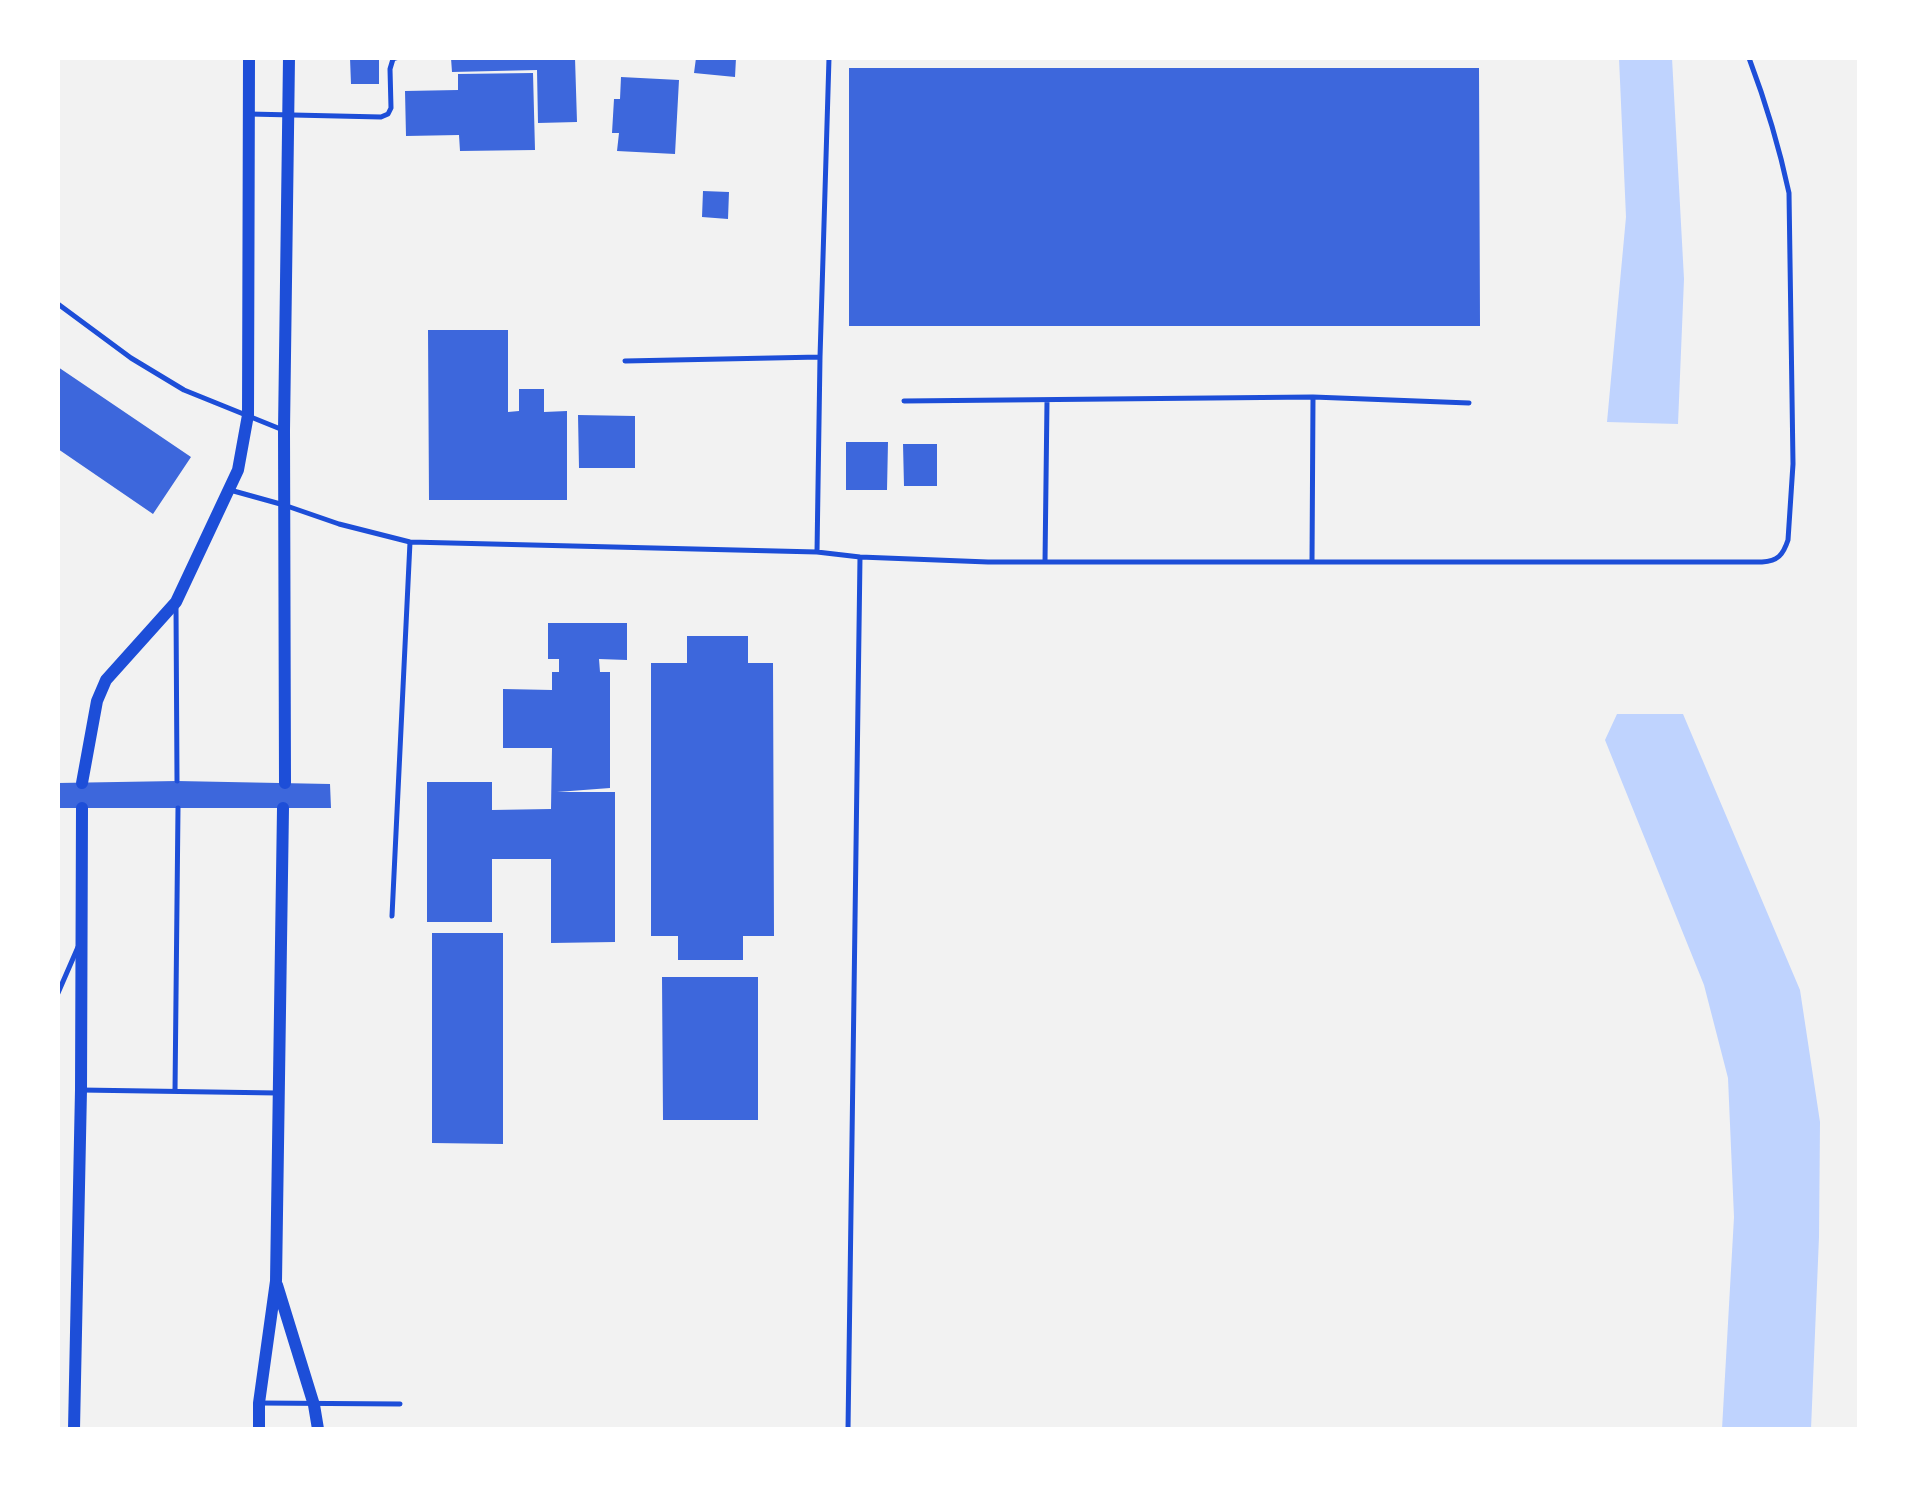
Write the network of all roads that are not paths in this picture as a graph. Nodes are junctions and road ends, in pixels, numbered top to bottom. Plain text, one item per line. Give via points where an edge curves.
1 (249, 58) edge
2 (289, 58) edge
3 (396, 58) edge
4 (829, 58) edge
5 (1749, 58) edge
6 (249, 114) junction
7 (288, 115) junction
8 (58, 304) edge
9 (820, 357) junction
10 (625, 361) dead end
11 (1313, 397) junction
12 (904, 401) dead end
13 (1047, 401) junction
14 (1469, 403) dead end
15 (248, 415) junction
16 (284, 430) junction
17 (229, 490) junction
18 (284, 505) junction
19 (410, 542) junction
20 (817, 552) junction
21 (860, 557) junction
22 (1045, 562) junction
23 (1312, 562) junction
24 (176, 602) junction
25 (177, 781) dead end
26 (82, 783) dead end
27 (285, 783) dead end
28 (82, 808) dead end
29 (178, 808) dead end
30 (283, 808) dead end
31 (392, 916) dead end
32 (81, 940) junction
33 (58, 993) edge
34 (81, 1090) junction
35 (175, 1091) junction
36 (278, 1093) junction
37 (276, 1281) junction
38 (259, 1403) junction
39 (400, 1404) dead end
40 (314, 1405) junction
41 (74, 1429) edge
42 (259, 1429) edge
43 (318, 1429) edge
44 (848, 1429) edge

1 - 6 street
2 - 7 street
3 - 7 lane via 390,69 388,114
4 - 9 lane
5 - 23 lane via 1768,108 1789,193 1793,464 1788,540 1778,558 1762,562
6 - 7 lane
6 - 15 street
7 - 16 street
8 - 15 lane via 184,390
9 - 10 lane
9 - 20 lane
11 - 13 lane
11 - 14 lane
11 - 23 lane
12 - 13 lane
13 - 22 lane
15 - 16 lane
15 - 17 street via 238,471
16 - 18 street
17 - 18 lane
17 - 24 street
18 - 19 lane
18 - 27 street
19 - 20 lane
19 - 31 lane
20 - 21 lane
21 - 22 lane
21 - 44 lane
22 - 23 lane
24 - 25 lane
24 - 26 street via 106,680 97,701
28 - 32 street
29 - 35 lane
30 - 36 street
32 - 33 lane
32 - 34 street
34 - 35 lane
34 - 41 street
35 - 36 lane
36 - 37 street
37 - 38 street
37 - 40 street
38 - 40 lane
38 - 42 street
39 - 40 lane
40 - 43 street

